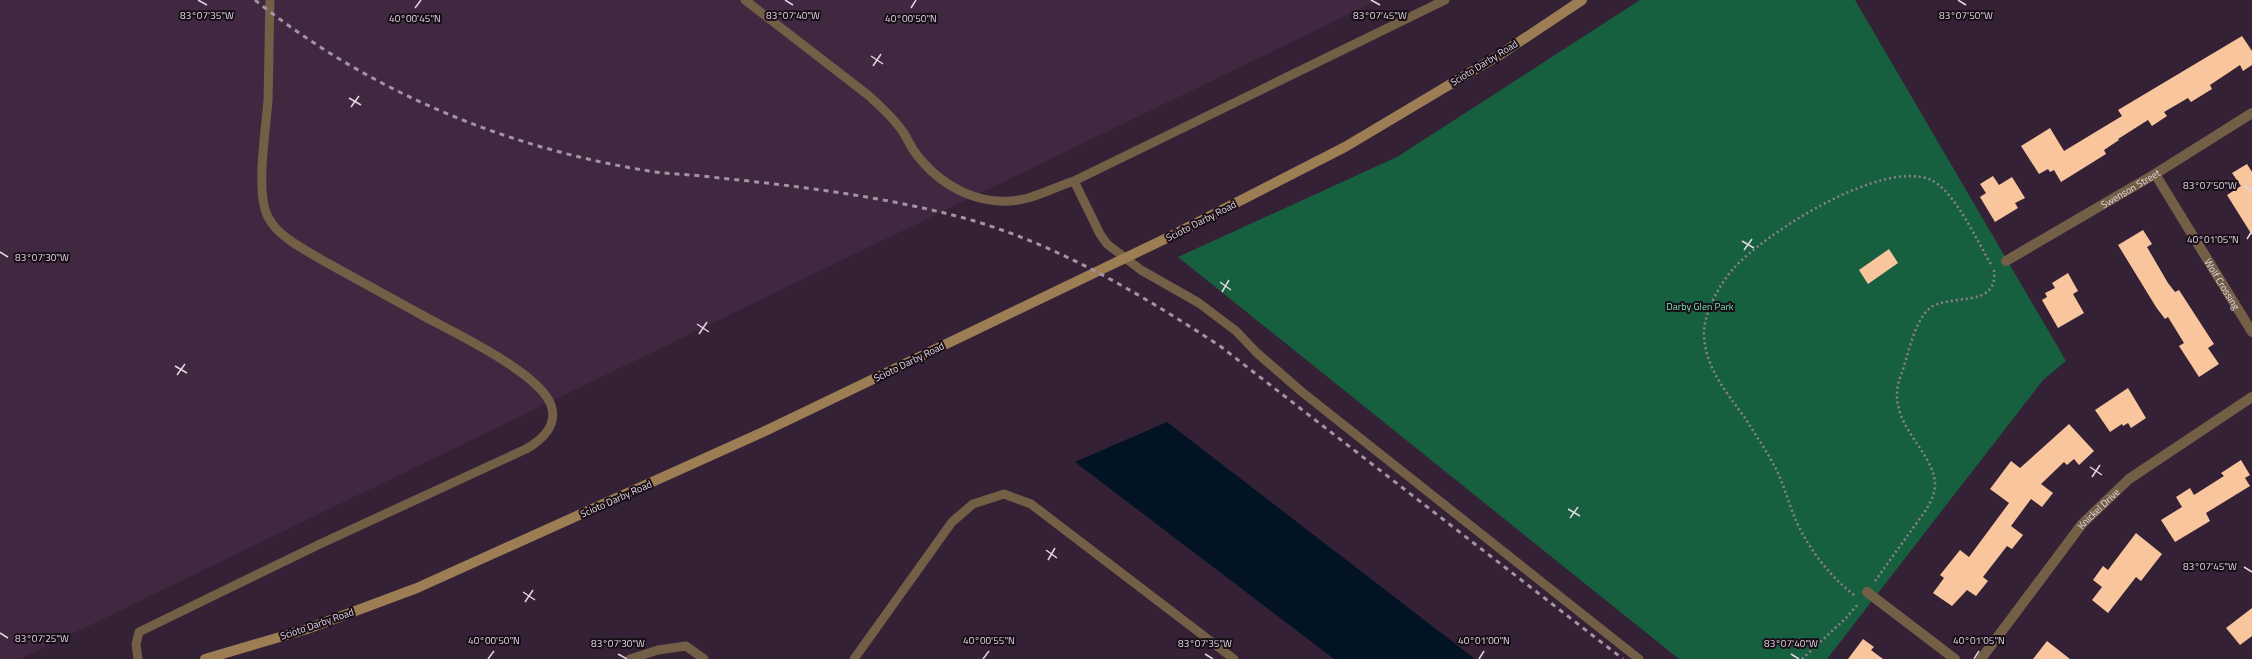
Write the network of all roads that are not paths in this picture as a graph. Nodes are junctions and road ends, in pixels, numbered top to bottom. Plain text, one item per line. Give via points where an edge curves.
1 (270, 0) edge
2 (745, 0) edge
3 (1445, 0) edge
4 (1582, 0) edge
5 (2252, 113) edge
6 (2155, 174) junction
7 (1074, 180) junction
8 (2006, 261) road end
9 (2252, 332) edge
10 (2252, 398) edge
11 (1867, 592) road end
12 (658, 650) junction
13 (138, 659) edge
14 (205, 659) edge
15 (630, 659) edge
16 (651, 659) edge
17 (704, 659) edge
18 (854, 659) edge
19 (1234, 659) edge
20 (1639, 659) edge
21 (1956, 659) edge
22 (1981, 659) edge

1 - 13 lane via 268,101 261,198 268,217 278,230 322,260 508,364 542,391 551,405 553,417 548,431 536,443 139,632 136,644
2 - 7 lane via 868,94 903,132 925,164 956,190 976,198 1008,201 1027,198
3 - 7 lane
4 - 14 main road, Scioto Darby Road via 1500,54 1344,147 1171,236 763,432 417,588 307,629
5 - 6 street, Swenson Street
6 - 8 street, Swenson Street
6 - 9 street, Wolf Crossing
7 - 20 lane via 1107,244 1141,270 1200,303 1236,330 1256,353 1302,392
10 - 22 street, Knickel Drive via 2130,479 2082,524
11 - 21 street
12 - 15 lane
12 - 16 lane
12 - 17 lane via 686,646
18 - 19 lane via 952,522 973,504 1004,494 1031,504

